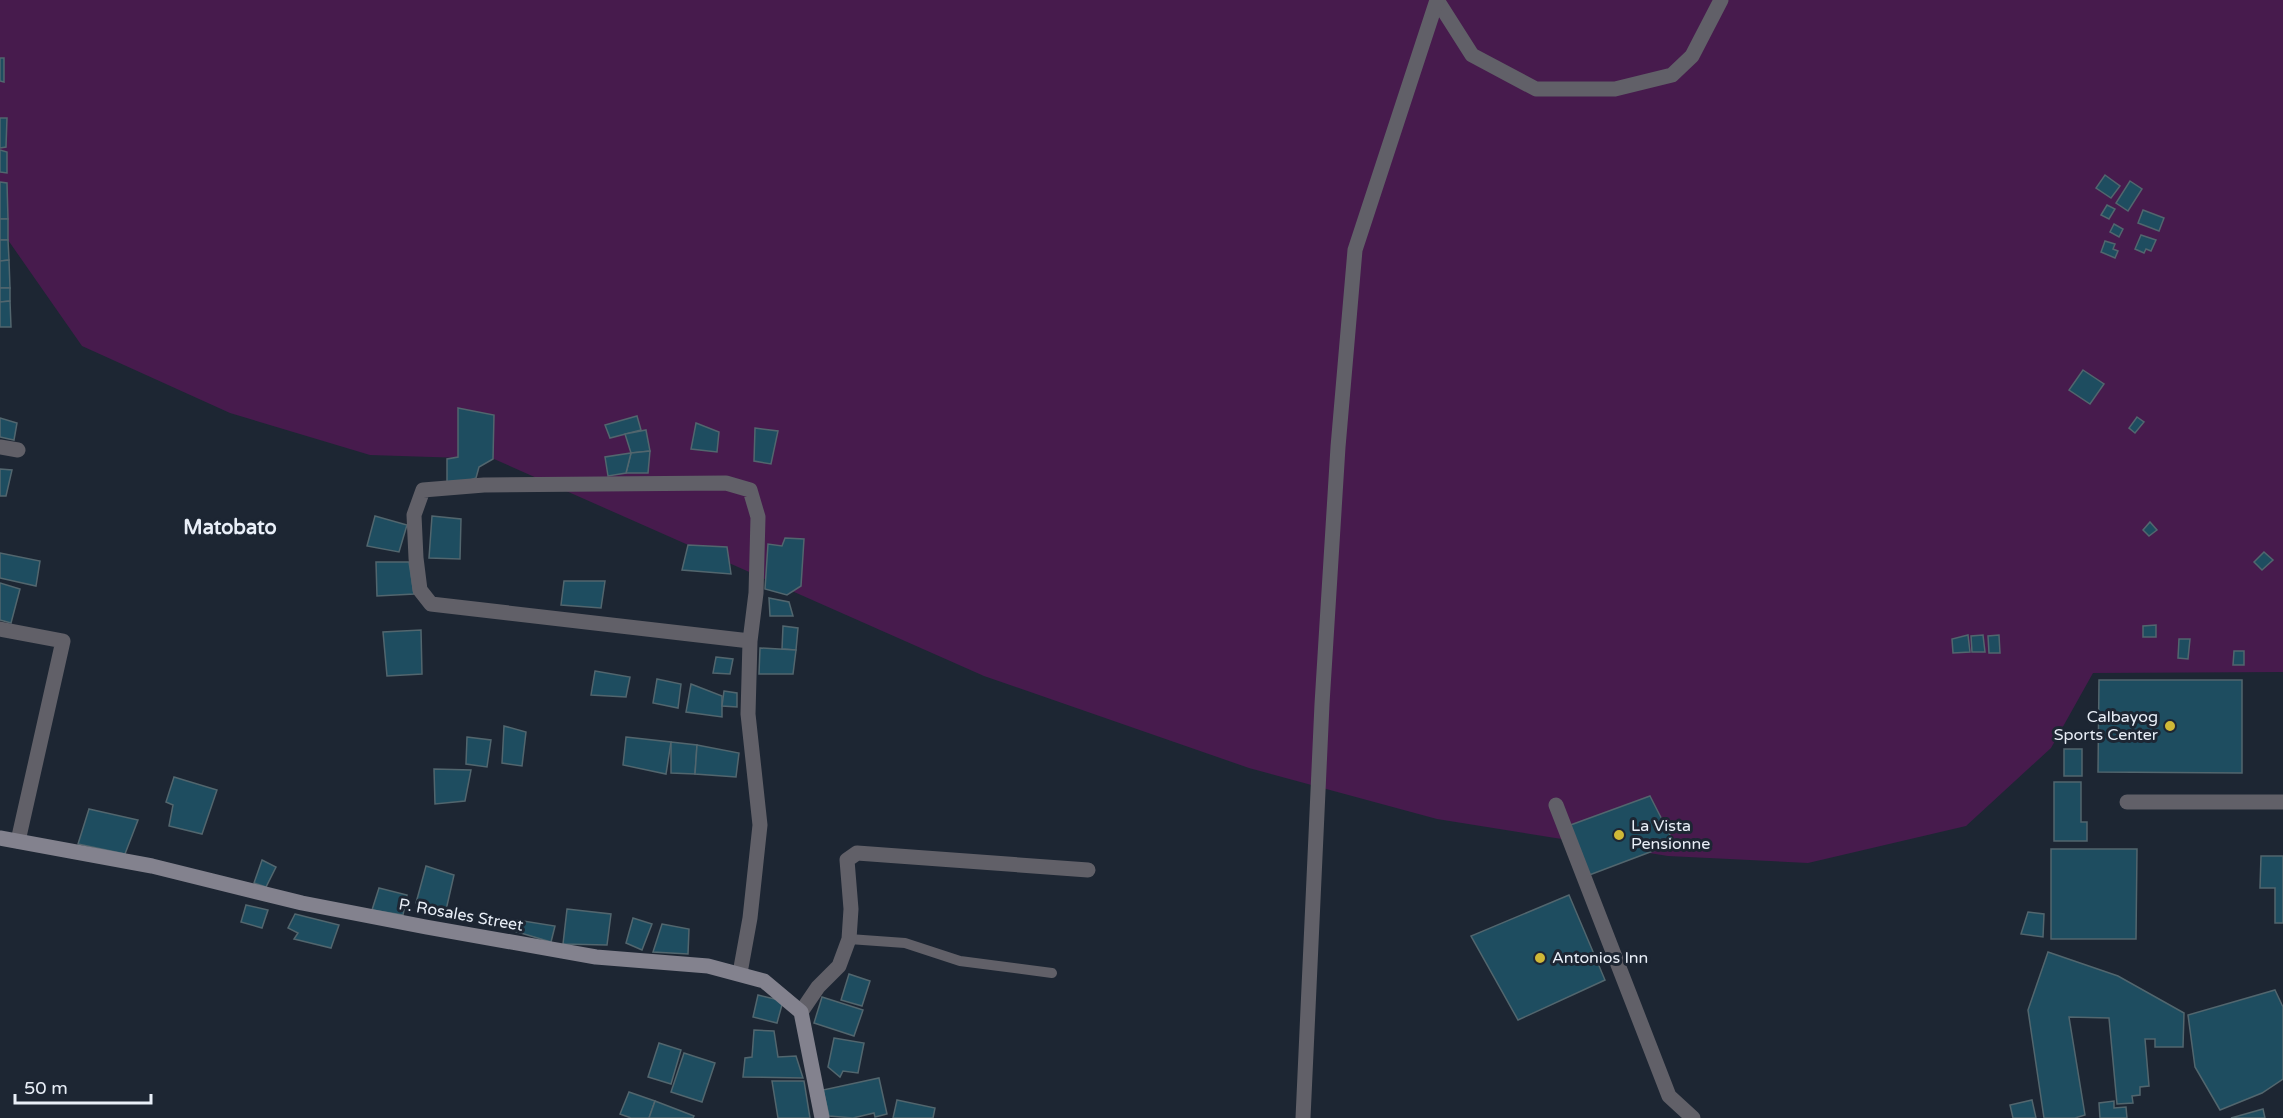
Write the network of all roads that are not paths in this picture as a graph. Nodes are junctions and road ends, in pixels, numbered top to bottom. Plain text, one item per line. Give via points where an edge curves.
1 (1437, 0) edge
2 (1721, 0) edge
3 (0, 447) edge
4 (18, 450) dead end
5 (0, 629) edge
6 (750, 641) junction
7 (2127, 802) dead end
8 (2283, 802) edge
9 (1556, 804) dead end
10 (0, 838) edge
11 (18, 841) junction
12 (1088, 870) dead end
13 (849, 939) junction
14 (740, 973) junction
15 (1052, 973) dead end
16 (801, 1012) junction
17 (822, 1118) edge
18 (1303, 1118) edge
19 (1693, 1118) edge

1 - 2 street via 1472,55 1536,88 1615,89 1672,75 1692,56
1 - 18 street via 1355,250 1323,693
3 - 4 street
5 - 11 street via 63,641
6 - 6 street via 758,517 750,490 726,483 484,485 423,490 414,515 416,558 420,590 432,604
6 - 14 street via 748,714 760,825
7 - 8 street
9 - 19 street via 1669,1096
10 - 11 street, P. Rosales Street
11 - 14 street, P. Rosales Street via 153,866 302,903 426,927 596,957 708,966
12 - 13 street via 857,853 847,860
13 - 15 lane via 904,943 960,961
13 - 16 street via 839,966
14 - 16 street, P. Rosales Street via 764,981
16 - 17 street

